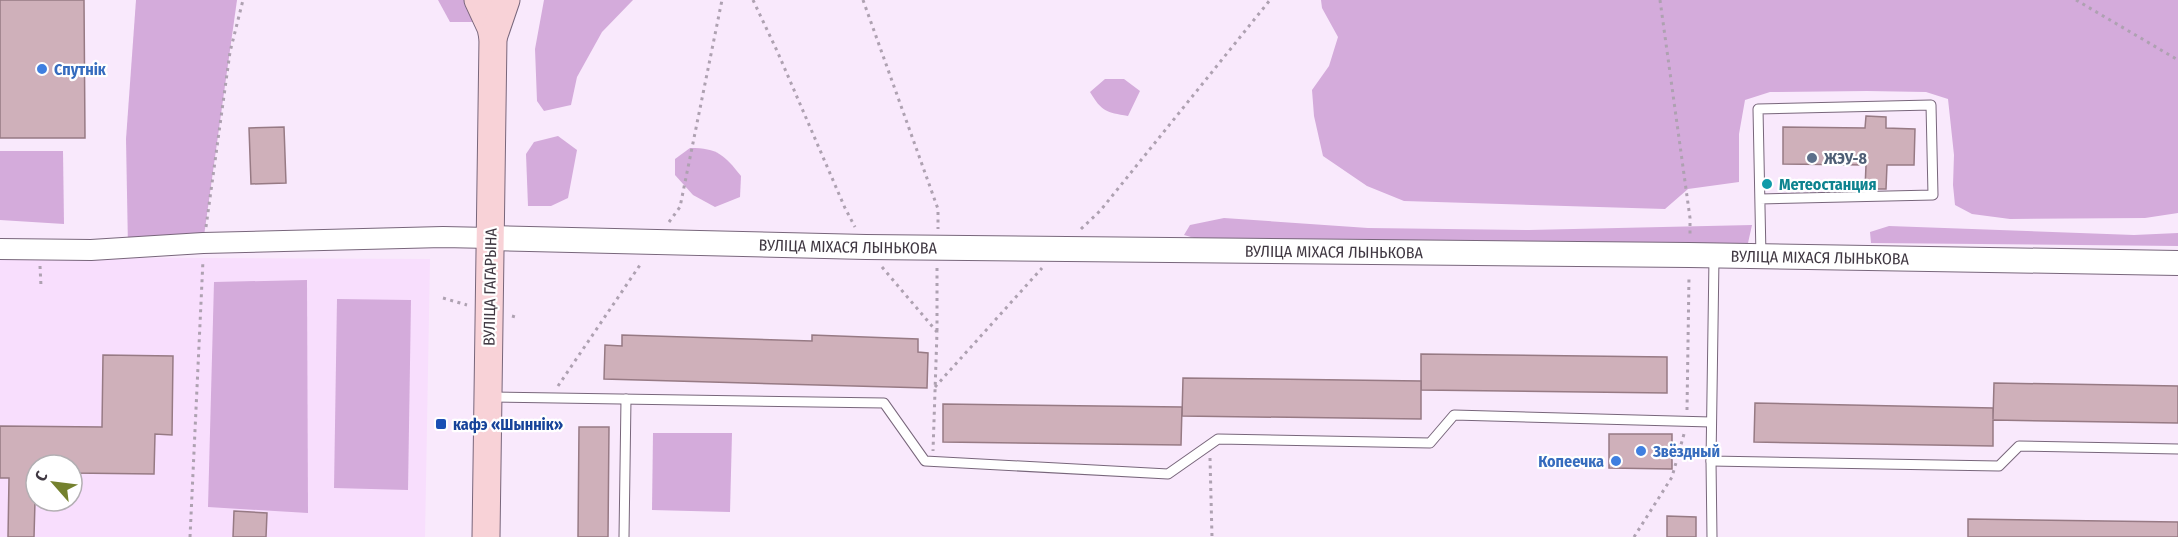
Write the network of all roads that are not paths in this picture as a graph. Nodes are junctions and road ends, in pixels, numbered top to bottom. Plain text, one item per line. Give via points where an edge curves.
1 (478, 0) edge
2 (506, 0) edge
3 (493, 38) junction
4 (1760, 199) junction
5 (490, 238) junction
6 (0, 249) edge
7 (1714, 255) junction
8 (1761, 256) junction
9 (2178, 263) edge
10 (488, 397) junction
11 (626, 399) junction
12 (1711, 422) junction
13 (2178, 448) edge
14 (1711, 461) junction
15 (486, 537) edge
16 (624, 537) edge
17 (1712, 537) edge

1 - 3 main road, ВУЛІЦА ГАГАРЫНА
2 - 3 main road, ВУЛІЦА ГАГАРЫНА
3 - 5 main road, ВУЛІЦА ГАГАРЫНА
4 - 4 lane via 1758,109 1931,105 1933,195
4 - 8 lane
5 - 6 street via 204,243 91,250
5 - 7 street, ВУЛІЦА МІХАСЯ ЛЫНЬКОВА via 937,248
5 - 10 main road, ВУЛІЦА ГАГАРЫНА
7 - 8 street, ВУЛІЦА МІХАСЯ ЛЫНЬКОВА
7 - 12 lane
8 - 9 street, ВУЛІЦА МІХАСЯ ЛЫНЬКОВА
10 - 11 lane
10 - 15 main road, ВУЛІЦА ГАГАРЫНА
11 - 12 lane via 884,403 925,461 1168,474 1218,439 1430,443 1454,415
11 - 16 lane
12 - 14 lane
13 - 14 lane via 2019,446 1999,466
14 - 17 lane

